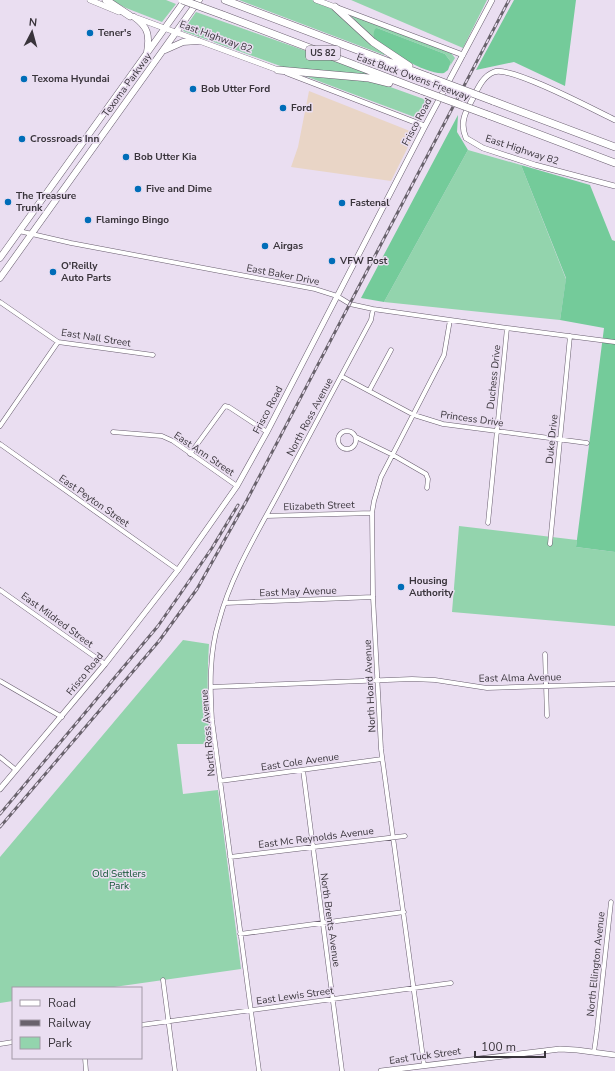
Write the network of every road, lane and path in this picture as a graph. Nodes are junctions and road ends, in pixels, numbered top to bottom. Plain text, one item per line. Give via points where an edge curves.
1 (90, 0) edge
2 (106, 0) edge
3 (182, 0) edge
4 (185, 0) edge
5 (200, 0) edge
6 (316, 0) edge
7 (492, 0) edge
8 (228, 1) edge
9 (335, 7) junction
10 (132, 17) junction
11 (165, 28) junction
12 (176, 32) junction
13 (198, 41) junction
14 (163, 51) junction
15 (146, 54) junction
16 (463, 55) junction
17 (278, 70) junction
18 (426, 76) junction
19 (412, 88) junction
20 (615, 120) edge
21 (425, 126) junction
22 (615, 146) edge
23 (615, 163) edge
24 (615, 186) edge
25 (19, 231) junction
26 (31, 235) junction
27 (0, 258) edge
28 (0, 278) edge
29 (337, 296) junction
30 (0, 302) edge
31 (373, 309) junction
32 (450, 320) junction
33 (507, 328) junction
34 (570, 336) junction
35 (58, 342) junction
36 (615, 342) edge
37 (391, 350) dead end
38 (153, 355) dead end
39 (341, 376) junction
40 (368, 391) junction
41 (414, 415) junction
42 (0, 426) edge
43 (497, 430) junction
44 (113, 432) dead end
45 (267, 432) junction
46 (356, 437) junction
47 (560, 438) junction
48 (587, 442) dead end
49 (0, 444) edge
50 (190, 454) junction
51 (394, 455) junction
52 (237, 486) junction
53 (427, 488) dead end
54 (372, 513) junction
55 (266, 516) junction
56 (488, 523) dead end
57 (550, 544) dead end
58 (178, 570) junction
59 (0, 590) edge
60 (373, 597) junction
61 (225, 603) junction
62 (545, 654) dead end
63 (105, 664) junction
64 (377, 680) junction
65 (0, 681) edge
66 (615, 684) edge
67 (546, 686) junction
68 (211, 687) junction
69 (548, 716) dead end
70 (62, 717) junction
71 (0, 757) edge
72 (382, 759) junction
73 (16, 770) junction
74 (303, 770) junction
75 (220, 781) junction
76 (0, 789) edge
77 (394, 836) junction
78 (404, 836) dead end
79 (312, 846) junction
80 (230, 857) junction
81 (611, 902) dead end
82 (404, 912) junction
83 (322, 923) junction
84 (240, 934) junction
85 (163, 980) dead end
86 (451, 983) dead end
87 (414, 988) junction
88 (333, 999) junction
89 (251, 1010) junction
90 (168, 1021) junction
91 (142, 1025) edge
92 (12, 1042) edge
93 (0, 1044) edge
94 (594, 1052) junction
95 (615, 1055) edge
96 (85, 1059) edge
97 (424, 1065) junction
98 (86, 1071) edge
99 (175, 1071) edge
100 (259, 1071) edge
101 (342, 1071) edge
102 (381, 1071) edge

1 - 10 main road, East Highway 82
2 - 10 highway
3 - 19 highway, East Buck Owens Freeway / US 82, bridge
4 - 11 main road, Texoma Parkway
5 - 12 main road, Texoma Parkway
6 - 9 main road
7 - 16 street, Frisco Road
8 - 18 highway, East Buck Owens Freeway / US 82
9 - 16 street
9 - 18 highway via 373,42
10 - 11 main road, East Highway 82
10 - 15 main road via 141,22 148,32
11 - 12 main road, East Highway 82
11 - 15 main road, Texoma Parkway
12 - 13 main road, East Highway 82
12 - 14 main road, Texoma Parkway
13 - 14 main road via 184,42
13 - 17 main road, East Highway 82
14 - 26 main road, Texoma Parkway
15 - 25 main road, Texoma Parkway
16 - 21 street, Frisco Road
17 - 19 highway via 369,78
17 - 21 street, East Highway 82
18 - 22 highway, East Buck Owens Freeway / US 82, bridge
19 - 23 highway, East Buck Owens Freeway / US 82, bridge
20 - 24 street, East Highway 82 via 539,84 500,71 486,76 465,113 462,124 466,138 483,148
21 - 29 street, Frisco Road
25 - 26 street, East Baker Drive
25 - 27 main road, Texoma Parkway
26 - 28 main road, Texoma Parkway
26 - 29 street, East Baker Drive via 315,289
29 - 31 street, East Baker Drive via 350,304
29 - 45 street, Frisco Road
30 - 35 street, East Nall Street
31 - 32 street, East Baker Drive
31 - 39 street, North Ross Avenue via 371,320
32 - 33 street, East Baker Drive
32 - 41 street, North Hoard Avenue via 444,355
33 - 34 street, East Baker Drive
33 - 43 street, Duchess Drive
34 - 36 street, East Baker Drive
34 - 47 street, Duke Drive
35 - 38 street, East Nall Street
35 - 42 street
37 - 40 street
39 - 40 street, Princess Drive
39 - 55 street, North Ross Avenue
40 - 41 street, Princess Drive
41 - 43 street, Princess Drive via 443,424
41 - 51 street, North Hoard Avenue
43 - 47 street, Princess Drive
43 - 56 street, Duchess Drive
44 - 50 street, East Ann Street via 162,436
45 - 50 street via 225,406
45 - 52 street, Frisco Road
46 - 46 street via 356,443 352,448 345,449 338,443 338,437 344,431 352,432
46 - 51 street
47 - 48 street, Princess Drive
47 - 57 street, Duke Drive
49 - 58 street, East Peyton Street
50 - 52 street, East Ann Street
51 - 53 street via 426,474
51 - 54 street, North Hoard Avenue via 381,477
52 - 58 street, Frisco Road
54 - 55 street, Elizabeth Street
54 - 60 street, North Hoard Avenue
55 - 61 street, North Ross Avenue
58 - 63 street, Frisco Road
59 - 63 street, East Mildred Street
60 - 61 street, East May Avenue
60 - 64 street, North Hoard Avenue
61 - 68 street, North Ross Avenue via 214,642
62 - 67 street
63 - 70 street, Frisco Road
64 - 67 street, East Alma Avenue via 435,680 487,688
64 - 68 street, East Alma Avenue
64 - 72 street, North Hoard Avenue
65 - 70 street
66 - 67 street, East Alma Avenue
67 - 69 street
68 - 75 street, North Ross Avenue via 212,720
70 - 73 street, Frisco Road
71 - 73 street
72 - 74 street, East Cole Avenue
72 - 77 street, North Hoard Avenue
73 - 76 street, Frisco Road
74 - 75 street, East Cole Avenue
74 - 79 street, North Brents Avenue
75 - 80 street, North Ross Avenue
77 - 78 street, East Mc Reynolds Avenue
77 - 79 street, East Mc Reynolds Avenue
77 - 82 street, North Hoard Avenue
79 - 80 street, East Mc Reynolds Avenue
79 - 83 street, North Brents Avenue
80 - 84 street, North Ross Avenue
81 - 94 street, North Ellington Avenue
82 - 83 street
82 - 87 street, North Hoard Avenue
83 - 84 street
83 - 88 street, North Brents Avenue
84 - 89 street, North Ross Avenue
85 - 90 street
86 - 87 street, East Lewis Street
87 - 88 street, East Lewis Street
87 - 97 street, North Hoard Avenue
88 - 89 street, East Lewis Street
88 - 101 street, North Brents Avenue
89 - 90 street, East Lewis Street
89 - 100 street, North Ross Avenue
90 - 91 street, East Lewis Street
90 - 99 street
92 - 93 street
94 - 95 street, East Tuck Street
94 - 97 street, East Tuck Street via 560,1049
96 - 98 street
97 - 102 street, East Tuck Street

